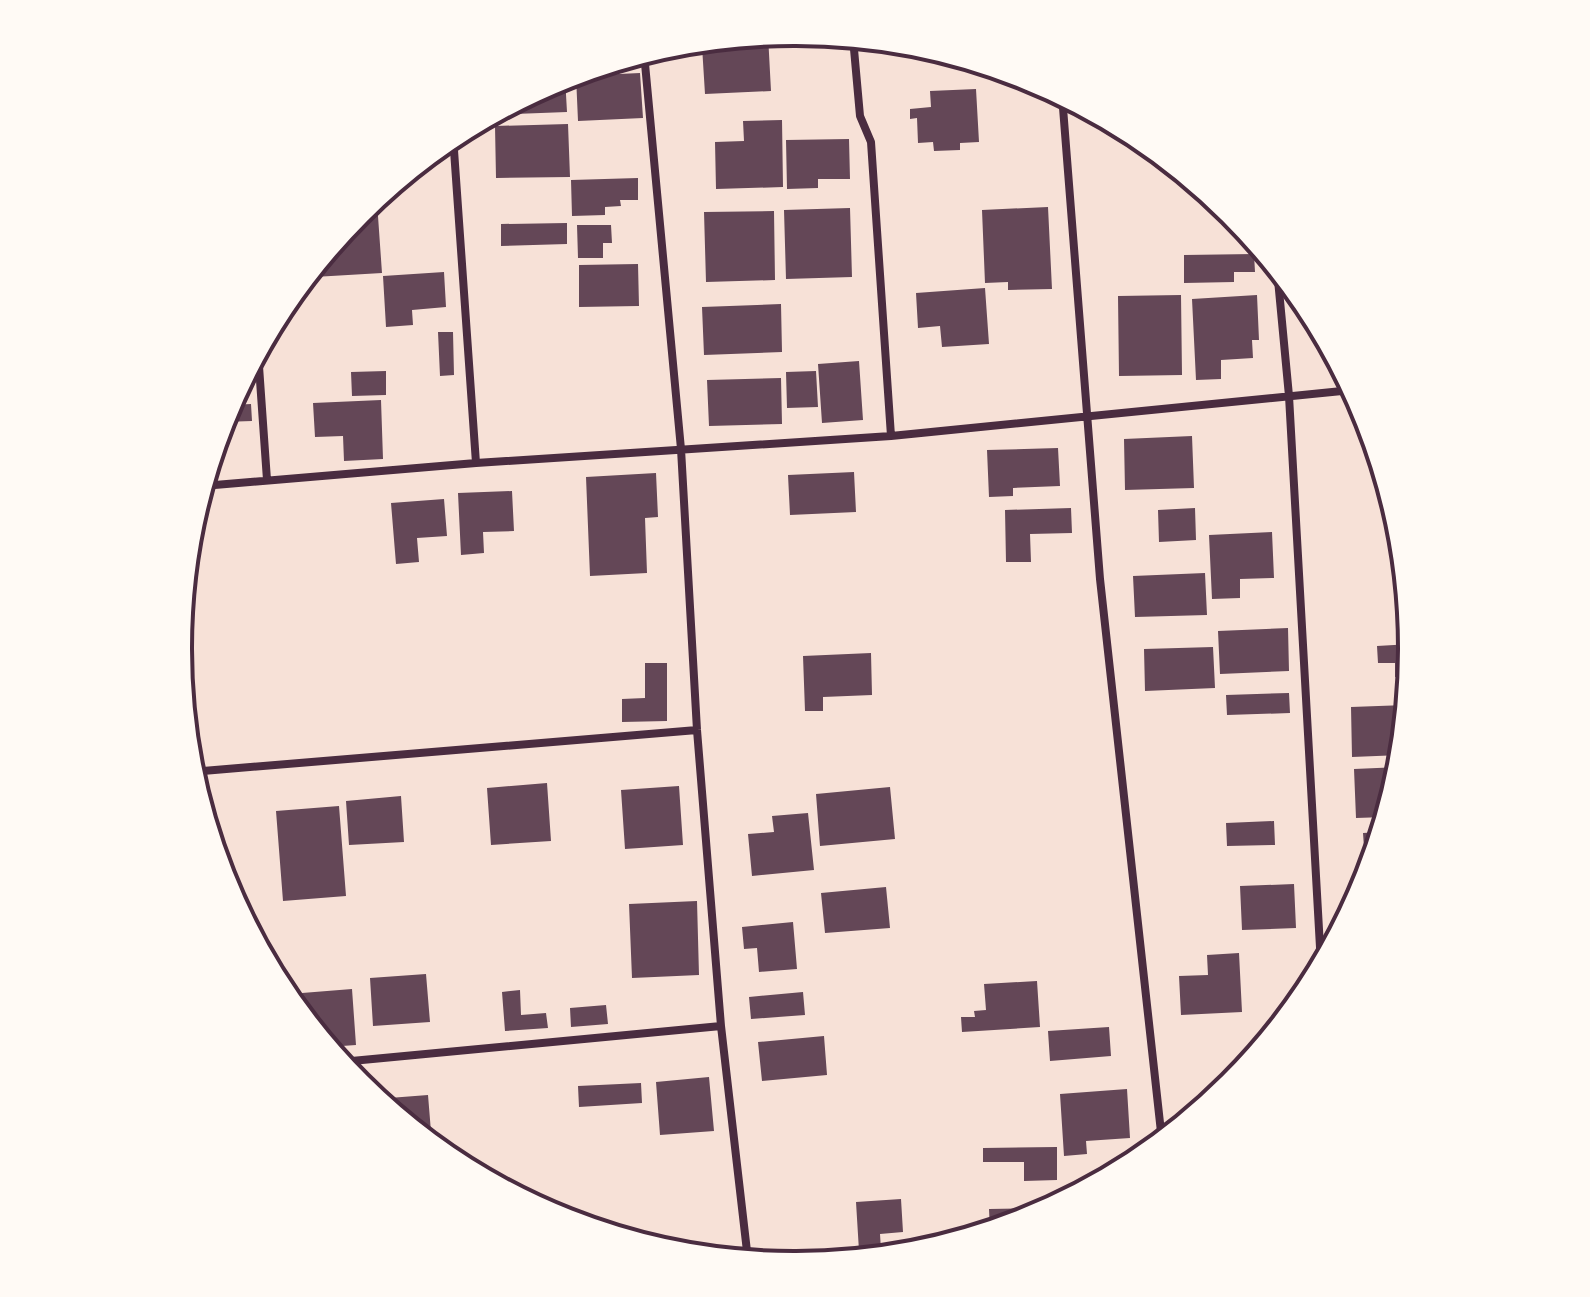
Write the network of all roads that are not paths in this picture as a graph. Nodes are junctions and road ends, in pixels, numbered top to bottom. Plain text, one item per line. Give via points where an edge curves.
1 (854, 49) edge
2 (645, 66) edge
3 (1063, 109) edge
4 (454, 152) edge
5 (1279, 290) edge
6 (259, 373) edge
7 (1339, 391) edge
8 (1289, 396) junction
9 (1090, 418) junction
10 (891, 436) junction
11 (681, 449) junction
12 (476, 463) junction
13 (267, 480) junction
14 (215, 485) edge
15 (697, 730) junction
16 (205, 771) edge
17 (1320, 944) edge
18 (721, 1026) junction
19 (356, 1061) edge
20 (1160, 1127) edge
21 (747, 1249) edge

1 - 10 street via 860,116 871,142
2 - 11 street
3 - 9 street
4 - 12 street
5 - 8 street
6 - 13 street
7 - 8 street
8 - 9 street
8 - 17 street
9 - 10 street
9 - 20 street via 1100,579
10 - 11 street
11 - 12 street
11 - 15 street
12 - 13 street
13 - 14 street
15 - 16 street
15 - 18 street
18 - 19 street
18 - 21 street

